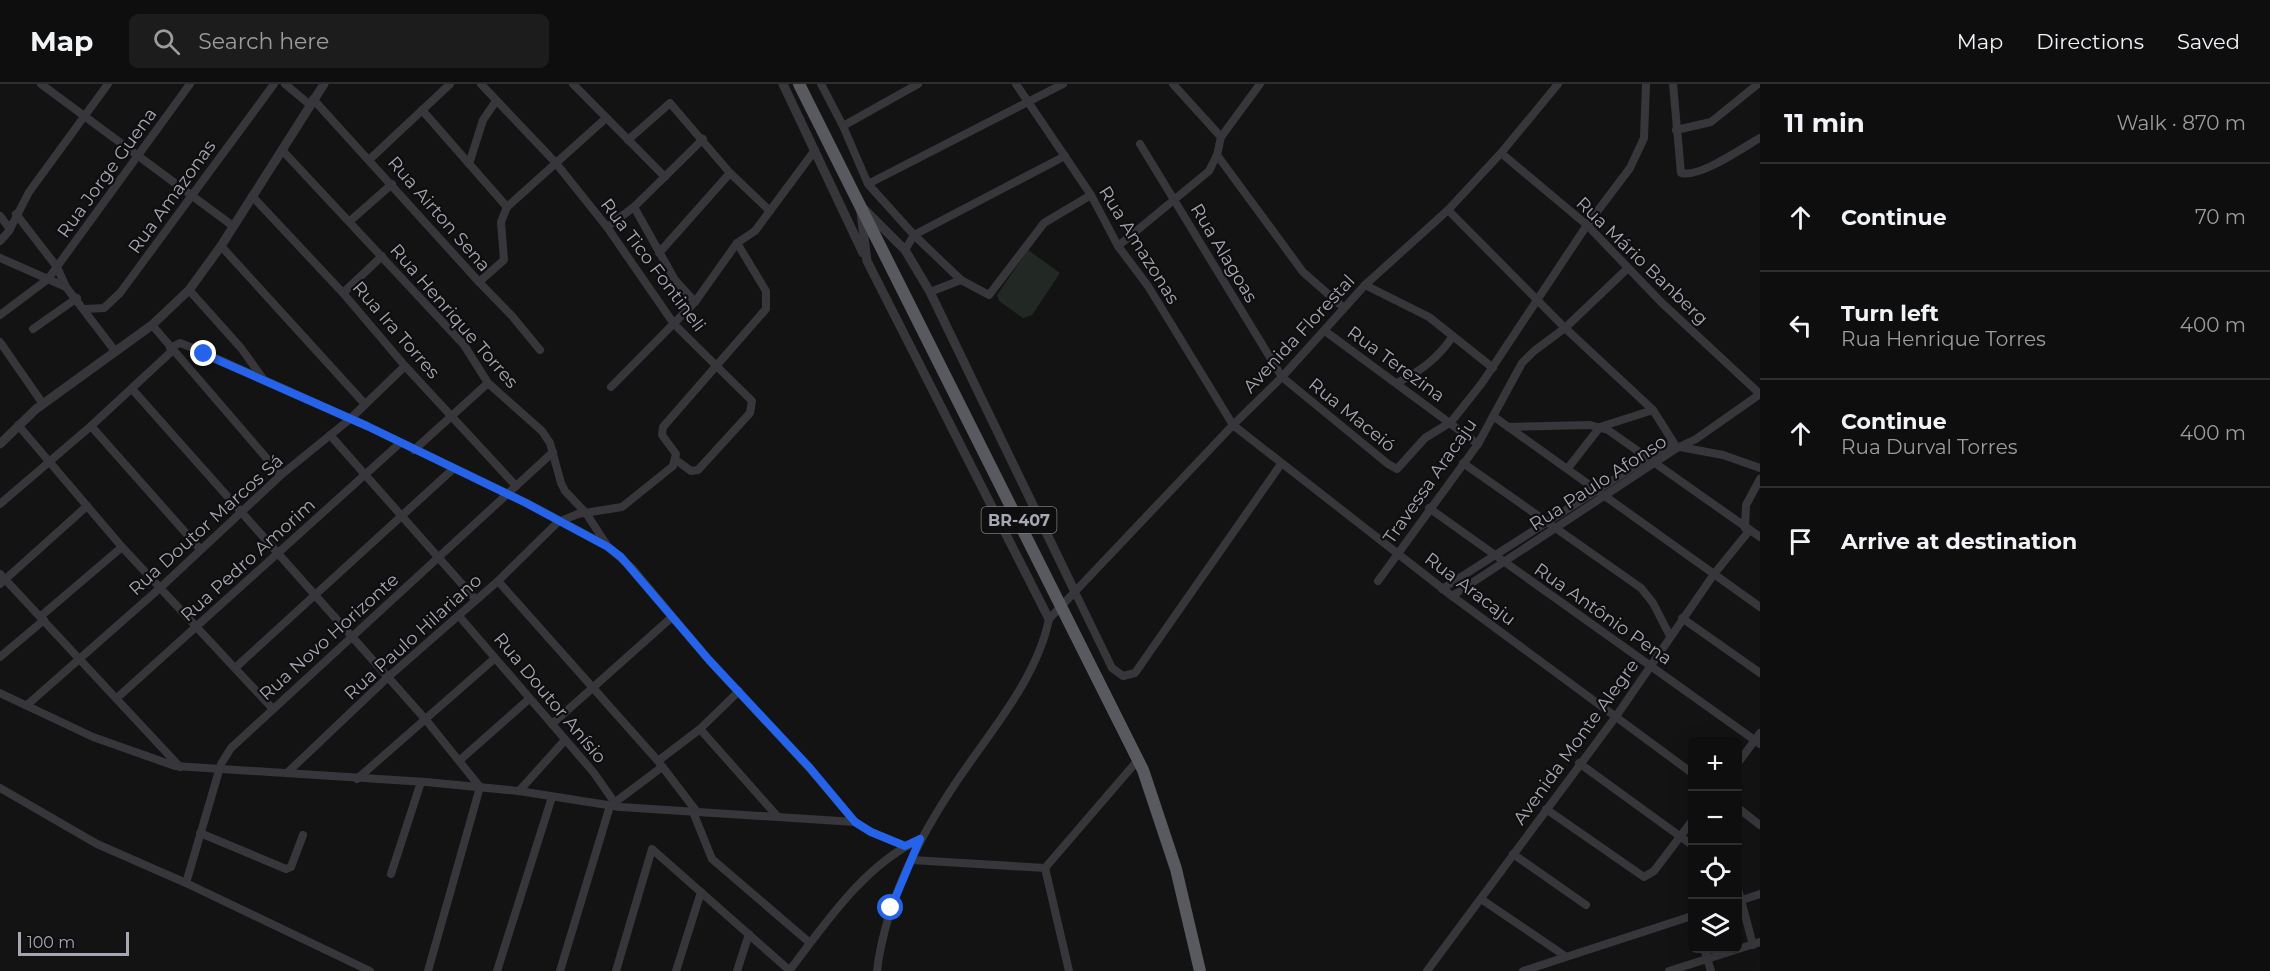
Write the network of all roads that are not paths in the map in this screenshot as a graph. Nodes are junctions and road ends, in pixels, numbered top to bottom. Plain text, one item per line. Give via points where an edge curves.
1 (41, 84) edge
2 (108, 84) edge
3 (190, 84) edge
4 (274, 84) edge
5 (285, 84) edge
6 (324, 84) edge
7 (450, 84) edge
8 (481, 84) edge
9 (573, 84) edge
10 (783, 84) edge
11 (799, 84) edge
12 (820, 84) edge
13 (918, 84) edge
14 (1016, 84) edge
15 (1063, 84) edge
16 (1173, 84) edge
17 (1260, 84) edge
18 (1558, 84) edge
19 (1646, 84) edge
20 (1673, 84) edge
21 (1758, 84) edge
22 (311, 101) junction
23 (496, 101) junction
24 (1028, 101) junction
25 (422, 110) junction
26 (84, 115) junction
27 (605, 119) junction
28 (843, 126) junction
29 (1676, 130) junction
30 (1221, 137) junction
31 (1760, 138) edge
32 (703, 139) junction
33 (628, 140) junction
34 (1140, 144) dead end
35 (282, 150) junction
36 (815, 150) junction
37 (1501, 153) junction
38 (1217, 155) junction
39 (1065, 156) junction
40 (137, 157) junction
41 (370, 159) junction
42 (555, 162) junction
43 (469, 164) junction
44 (730, 173) junction
45 (665, 177) junction
46 (392, 184) junction
47 (868, 184) junction
48 (1091, 195) junction
49 (190, 196) junction
50 (252, 196) junction
51 (1175, 201) junction
52 (860, 204) junction
53 (507, 207) junction
54 (634, 207) junction
55 (1448, 210) junction
56 (770, 211) junction
57 (16, 214) junction
58 (0, 216) edge
59 (350, 221) junction
60 (1587, 225) junction
61 (233, 226) junction
62 (607, 227) junction
63 (10, 229) junction
64 (914, 235) junction
65 (0, 241) edge
66 (737, 243) junction
67 (221, 246) junction
68 (1118, 246) junction
69 (905, 250) junction
70 (659, 253) junction
71 (382, 256) junction
72 (0, 258) edge
73 (867, 261) junction
74 (57, 267) junction
75 (1627, 269) junction
76 (48, 279) junction
77 (961, 280) junction
78 (479, 282) junction
79 (1365, 285) junction
80 (66, 287) junction
81 (189, 290) junction
82 (930, 292) junction
83 (343, 293) junction
84 (77, 298) junction
85 (1538, 299) junction
86 (695, 302) junction
87 (1344, 308) junction
88 (84, 309) junction
89 (0, 315) edge
90 (674, 324) junction
91 (152, 325) junction
92 (1565, 328) junction
93 (33, 329) dead end
94 (1325, 331) junction
95 (1454, 336) junction
96 (0, 342) edge
97 (171, 349) junction
98 (540, 350) dead end
99 (115, 351) junction
100 (405, 366) junction
101 (715, 367) junction
102 (1493, 368) junction
103 (1282, 377) junction
104 (264, 381) junction
105 (1399, 382) junction
106 (488, 383) junction
107 (612, 387) dead end
108 (132, 389) junction
109 (1760, 394) edge
110 (364, 403) junction
111 (43, 404) junction
112 (1653, 410) junction
113 (1493, 416) junction
114 (453, 417) junction
115 (350, 418) junction
116 (1451, 422) junction
117 (18, 425) junction
118 (1233, 425) junction
119 (91, 426) junction
120 (1508, 427) junction
121 (1600, 427) junction
122 (330, 435) junction
123 (0, 444) edge
124 (399, 444) junction
125 (1478, 444) junction
126 (1677, 446) junction
127 (414, 450) junction
128 (553, 452) junction
129 (676, 460) junction
130 (1653, 461) junction
131 (49, 463) junction
132 (1463, 463) junction
133 (1281, 464) junction
134 (1568, 468) junction
135 (1760, 468) edge
136 (453, 469) junction
137 (364, 474) junction
138 (281, 475) junction
139 (1760, 479) edge
140 (516, 486) junction
141 (1599, 490) junction
142 (508, 494) junction
143 (1607, 496) junction
144 (0, 504) edge
145 (87, 506) junction
146 (1429, 508) junction
147 (240, 512) junction
148 (586, 513) junction
149 (401, 517) junction
150 (558, 522) junction
151 (1546, 522) junction
152 (1555, 529) junction
153 (1747, 530) junction
154 (1760, 537) edge
155 (122, 547) junction
156 (608, 547) junction
157 (200, 549) junction
158 (1397, 553) junction
159 (277, 554) junction
160 (1493, 555) junction
161 (438, 558) junction
162 (1504, 562) junction
163 (1714, 574) junction
164 (2, 579) edge
165 (498, 580) junction
166 (1378, 581) dead end
167 (160, 588) junction
168 (1442, 589) junction
169 (1074, 590) junction
170 (314, 596) junction
171 (1452, 596) junction
172 (476, 600) junction
173 (1062, 605) junction
174 (1760, 607) edge
175 (459, 616) junction
176 (672, 617) junction
177 (42, 618) junction
178 (1682, 618) junction
179 (1049, 619) junction
180 (197, 626) junction
181 (1670, 636) junction
182 (352, 639) junction
183 (0, 657) edge
184 (81, 659) junction
185 (494, 659) junction
186 (1649, 666) junction
187 (235, 668) junction
188 (1760, 673) edge
189 (387, 678) junction
190 (592, 689) junction
191 (739, 691) junction
192 (0, 693) edge
193 (118, 698) junction
194 (529, 699) junction
195 (27, 705) junction
196 (273, 709) junction
197 (1617, 715) junction
198 (426, 720) junction
199 (552, 724) junction
200 (700, 729) junction
201 (1758, 739) edge
202 (565, 740) junction
203 (1742, 757) edge
204 (460, 760) junction
205 (1138, 760) junction
206 (660, 764) junction
207 (1579, 764) junction
208 (180, 767) junction
209 (219, 768) junction
210 (1688, 770) edge
211 (287, 773) junction
212 (357, 779) junction
213 (421, 782) junction
214 (480, 787) junction
215 (0, 788) edge
216 (519, 791) junction
217 (552, 797) junction
218 (612, 804) junction
219 (1546, 809) junction
220 (695, 812) junction
221 (1742, 812) edge
222 (777, 816) junction
223 (855, 822) junction
224 (1760, 825) edge
225 (1688, 826) edge
226 (200, 833) junction
227 (303, 835) dead end
228 (1681, 836) junction
229 (920, 839) junction
230 (1688, 842) edge
231 (905, 846) junction
232 (1513, 854) junction
233 (912, 860) junction
234 (1045, 868) junction
235 (391, 874) dead end
236 (186, 883) junction
237 (701, 892) junction
238 (1760, 894) edge
239 (1481, 899) junction
240 (1742, 900) edge
241 (1586, 905) dead end
242 (1742, 908) edge
243 (1688, 917) edge
244 (749, 934) junction
245 (810, 943) junction
246 (1756, 943) edge
247 (1705, 953) edge
248 (1565, 956) junction
249 (1707, 959) junction
250 (370, 971) edge
251 (428, 971) edge
252 (497, 971) edge
253 (560, 971) edge
254 (616, 971) edge
255 (676, 971) edge
256 (737, 971) edge
257 (789, 971) edge
258 (878, 971) edge
259 (1069, 971) edge
260 (1200, 971) edge
261 (1427, 971) edge
262 (1523, 971) edge
263 (1669, 971) edge
264 (1711, 971) edge

1 - 26 street
2 - 26 street
3 - 40 street, Rua Jorge Guena
4 - 49 street, Rua Amazonas
5 - 22 street, Rua Airton Sena
6 - 22 street
7 - 25 street
8 - 23 street, Rua Tico Fontineli
9 - 27 street
10 - 36 street
11 - 52 highway, BR-407
12 - 28 street
13 - 28 street
14 - 24 street, Rua Amazonas
15 - 24 street
16 - 30 street
17 - 30 street
18 - 37 street, Avenida Florestal
19 - 60 street via 1646,124 1639,150
20 - 29 street
21 - 29 street via 1711,122
22 - 35 street
22 - 41 street, Rua Airton Sena
23 - 42 street, Rua Tico Fontineli
23 - 43 street via 483,120
24 - 39 street, Rua Amazonas
24 - 47 street
25 - 41 street
25 - 43 street
26 - 40 street
26 - 57 street
27 - 33 street
27 - 42 street
28 - 47 street
29 - 31 street via 1681,173 1690,174
30 - 38 street
32 - 33 street via 670,103
32 - 44 street
32 - 45 street
33 - 45 street
34 - 51 street, Rua Alagoas
35 - 50 street
35 - 59 street, Rua Henrique Torres
36 - 56 street
36 - 73 street
37 - 55 street, Avenida Florestal
37 - 60 street, Rua Mário Banberg
38 - 51 street via 1209,171
38 - 87 street via 1303,272
39 - 48 street, Rua Amazonas
39 - 64 street
40 - 49 street
40 - 74 street, Rua Jorge Guena
41 - 46 street, Rua Airton Sena
42 - 53 street
42 - 62 street, Rua Tico Fontineli
43 - 53 street
44 - 56 street
44 - 70 street
45 - 54 street
46 - 59 street
46 - 78 street, Rua Airton Sena
47 - 64 street
48 - 68 street, Rua Amazonas
48 - 77 street via 1044,223 989,295
49 - 61 street
49 - 88 street, Rua Amazonas via 142,266 108,306
50 - 61 street
50 - 83 street, Rua Ira Torres
51 - 68 street
51 - 103 street, Rua Alagoas
52 - 69 street
52 - 73 street
52 - 173 highway, BR-407
53 - 78 street via 501,222 504,261
54 - 62 street
54 - 70 street
55 - 79 street, Avenida Florestal
55 - 85 street
56 - 66 street via 755,231
57 - 63 street
57 - 74 street
58 - 63 street
59 - 71 street, Rua Henrique Torres
60 - 75 street, Rua Mário Banberg
60 - 85 street
61 - 67 street
62 - 90 street, Rua Tico Fontineli
63 - 65 street
64 - 69 street
64 - 77 street
66 - 86 street
66 - 101 street via 766,291 767,304 763,314
67 - 81 street
67 - 110 street
68 - 118 street, Rua Amazonas via 1148,286
69 - 82 street
70 - 86 street via 675,280
71 - 83 street
71 - 106 street, Rua Henrique Torres via 470,352
72 - 76 street
73 - 179 street
74 - 76 street, Rua Jorge Guena
74 - 80 street
75 - 92 street, Travessa Aracaju
75 - 109 street, Rua Mário Banberg
76 - 80 street
76 - 89 street, Rua Jorge Guena
77 - 82 street
78 - 98 street, Rua Airton Sena
79 - 87 street, Avenida Florestal
79 - 95 street via 1412,307
80 - 84 street
81 - 91 street
81 - 104 street via 241,348
82 - 169 street
83 - 100 street, Rua Ira Torres
84 - 88 street
84 - 93 street
85 - 92 street
85 - 102 street
86 - 90 street
87 - 94 street, Avenida Florestal
88 - 99 street
90 - 101 street, Rua Tico Fontineli
90 - 107 street
91 - 97 street
91 - 99 street
92 - 112 street
92 - 113 street, Travessa Aracaju via 1522,363
94 - 103 street, Avenida Florestal
94 - 105 street, Rua Terezina
95 - 102 street
95 - 105 street via 1427,367
96 - 111 street
97 - 104 street via 178,343 186,345
97 - 108 street
97 - 138 street
99 - 111 street
100 - 110 street, Rua Doutor Marcos Sá
100 - 114 street, Rua Ira Torres
101 - 129 street via 661,431
101 - 129 street, Rua Tico Fontineli via 752,401 752,409 698,470 691,471
102 - 116 street
103 - 116 street, Rua Maceió via 1397,469 1425,438
103 - 118 street, Avenida Florestal
104 - 115 street
105 - 116 street, Rua Terezina
106 - 114 street
106 - 128 street, Rua Henrique Torres via 542,432
108 - 119 street
108 - 147 street
109 - 126 street, Rua Paulo Afonso
110 - 115 street, Rua Doutor Marcos Sá
111 - 117 street
112 - 121 street
112 - 126 street
113 - 120 street
113 - 125 street, Travessa Aracaju
114 - 127 street
114 - 140 street, Rua Ira Torres
115 - 122 street, Rua Doutor Marcos Sá
115 - 124 street
116 - 125 street, Rua Terezina
117 - 123 street
117 - 131 street
118 - 133 street, Rua Aracaju
118 - 169 street, Avenida Florestal
119 - 131 street
119 - 157 street
120 - 121 street
120 - 134 street
121 - 130 street
121 - 134 street
122 - 137 street
122 - 138 street, Rua Doutor Marcos Sá
124 - 127 street
124 - 137 street, Rua Pedro Amorim
125 - 132 street, Travessa Aracaju
126 - 130 street, Rua Paulo Afonso
126 - 135 street via 1723,455
127 - 136 street
128 - 140 street, Rua Novo Horizonte
128 - 148 street, Rua Henrique Torres via 561,483
129 - 148 street via 622,507
130 - 141 street, Rua Paulo Afonso
130 - 143 street, Rua Paulo Afonso
130 - 153 street
131 - 144 street
131 - 145 street
132 - 146 street, Travessa Aracaju
132 - 151 street
133 - 158 street, Rua Aracaju
133 - 169 street via 1135,673 1124,676 1112,669
134 - 141 street
136 - 142 street
136 - 149 street
137 - 149 street
137 - 159 street, Rua Pedro Amorim
138 - 147 street, Rua Doutor Marcos Sá
139 - 153 street via 1746,505
140 - 142 street, Rua Novo Horizonte
141 - 143 street
141 - 151 street, Rua Paulo Afonso
142 - 150 street
142 - 161 street, Rua Novo Horizonte
143 - 152 street, Rua Paulo Afonso
143 - 163 street
145 - 155 street
145 - 164 street
146 - 158 street, Travessa Aracaju
146 - 160 street, Rua Antônio Pena
147 - 157 street, Rua Doutor Marcos Sá
147 - 159 street
148 - 150 street
148 - 156 street, Rua Henrique Torres
149 - 161 street
149 - 170 street
150 - 156 street
150 - 165 street, Rua Paulo Hilariano
151 - 152 street
151 - 160 street, Rua Paulo Afonso
152 - 162 street, Rua Paulo Afonso
152 - 181 street via 1641,588
153 - 154 street
153 - 163 street, Avenida Monte Alegre
155 - 167 street
155 - 177 street
156 - 176 street, Rua Henrique Torres via 632,567
157 - 167 street, Rua Doutor Marcos Sá
158 - 166 street, Travessa Aracaju
158 - 168 street, Rua Aracaju
159 - 170 street
159 - 180 street, Rua Pedro Amorim
160 - 162 street, Rua Antônio Pena
160 - 168 street, Rua Paulo Afonso
161 - 172 street
161 - 182 street, Rua Novo Horizonte
162 - 171 street, Rua Paulo Afonso
162 - 186 street, Rua Antônio Pena
163 - 174 street
163 - 178 street, Avenida Monte Alegre
164 - 177 street
165 - 172 street, Rua Paulo Hilariano
165 - 190 street
167 - 180 street
167 - 184 street, Rua Doutor Marcos Sá
168 - 171 street, Rua Aracaju
169 - 173 street, Avenida Florestal
170 - 182 street
170 - 187 street
171 - 197 street, Rua Aracaju
172 - 175 street, Rua Paulo Hilariano
173 - 179 street, Avenida Florestal
173 - 205 highway, BR-407
175 - 185 street, Rua Doutor Anísio
175 - 189 street, Rua Paulo Hilariano
176 - 190 street
176 - 191 street, Rua Henrique Torres
177 - 183 street
177 - 184 street
178 - 181 street, Avenida Monte Alegre
178 - 188 street
179 - 229 street via 1044,644 996,727
180 - 187 street
180 - 193 street, Rua Pedro Amorim
181 - 186 street, Avenida Monte Alegre
182 - 189 street
182 - 196 street, Rua Novo Horizonte
184 - 193 street
184 - 195 street, Rua Doutor Marcos Sá
185 - 194 street, Rua Doutor Anísio
185 - 198 street
186 - 197 street, Avenida Monte Alegre
186 - 201 street, Rua Antônio Pena
187 - 196 street
189 - 198 street
189 - 211 street, Rua Paulo Hilariano
190 - 199 street
190 - 206 street
191 - 200 street
191 - 223 street, Rua Henrique Torres
192 - 195 street
193 - 208 street
194 - 199 street, Rua Doutor Anísio
194 - 204 street
195 - 208 street via 139,755
196 - 209 street, Rua Novo Horizonte via 231,748
197 - 207 street, Avenida Monte Alegre
197 - 210 street, Rua Aracaju
198 - 204 street
198 - 212 street
199 - 202 street, Rua Doutor Anísio
200 - 206 street
200 - 222 street
201 - 203 street
202 - 216 street
202 - 218 street, Rua Doutor Anísio via 594,773
204 - 214 street
205 - 234 street
205 - 260 highway, BR-407 via 1176,869
206 - 218 street
206 - 220 street
207 - 219 street, Avenida Monte Alegre
207 - 228 street
208 - 209 street
209 - 211 street
209 - 226 street, Rua Novo Horizonte
211 - 212 street
212 - 213 street
213 - 214 street
213 - 235 street
214 - 216 street
214 - 251 street
215 - 236 street via 97,844
216 - 217 street
217 - 218 street
217 - 252 street
218 - 220 street
218 - 253 street
219 - 228 street via 1644,876 1654,872
219 - 232 street, Avenida Monte Alegre
220 - 222 street
220 - 245 street via 712,859
221 - 224 street
222 - 223 street
223 - 231 street, Rua Henrique Torres
225 - 228 street
226 - 227 street via 286,869 291,867
226 - 236 street, Rua Novo Horizonte
228 - 230 street
229 - 231 street
229 - 233 street
231 - 245 street via 865,880
232 - 239 street, Avenida Monte Alegre
232 - 241 street
233 - 234 street
233 - 258 street via 884,931
234 - 259 street
236 - 250 street
237 - 244 street
237 - 254 street via 652,849
237 - 255 street
238 - 240 street
239 - 248 street
239 - 261 street, Avenida Monte Alegre
242 - 246 street
243 - 248 street
244 - 256 street
244 - 257 street
245 - 257 street
246 - 249 street
247 - 249 street
248 - 262 street
249 - 263 street
249 - 264 street

